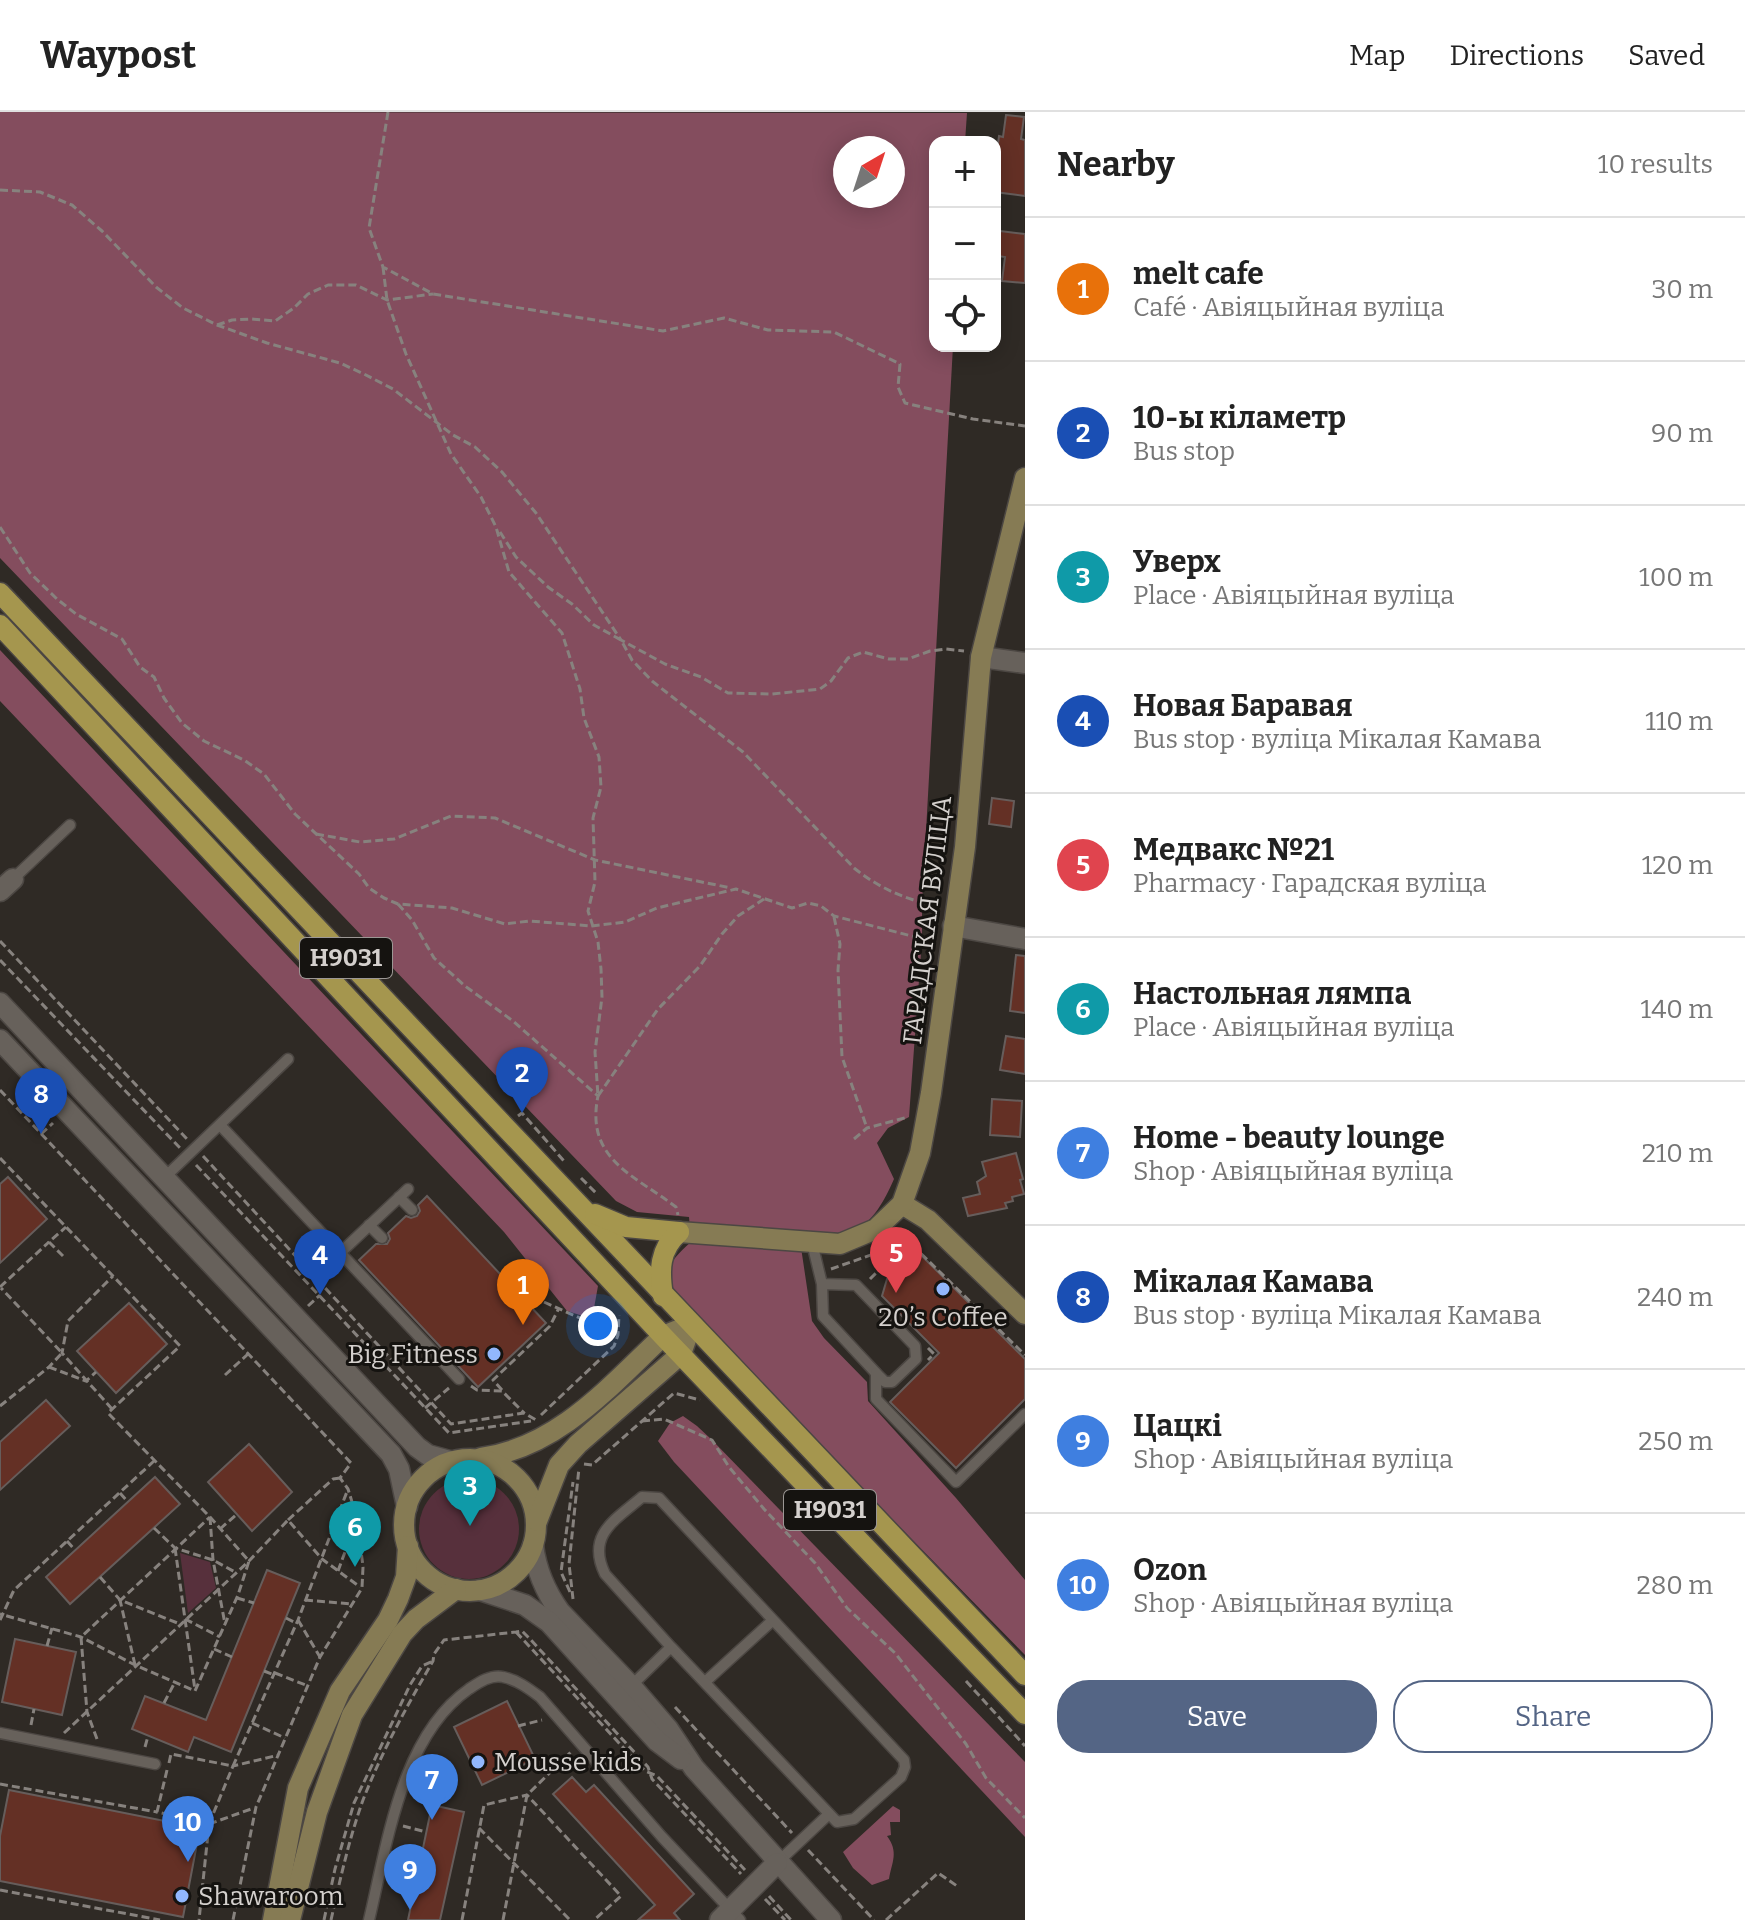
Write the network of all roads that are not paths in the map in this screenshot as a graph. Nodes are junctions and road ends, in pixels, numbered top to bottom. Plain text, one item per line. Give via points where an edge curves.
1 (1025, 478) edge
2 (0, 593) edge
3 (0, 625) edge
4 (983, 650) junction
5 (1025, 663) edge
6 (70, 825) dead end
7 (6, 885) edge
8 (953, 927) junction
9 (1025, 939) edge
10 (0, 1003) edge
11 (0, 1040) edge
12 (288, 1059) dead end
13 (220, 1125) junction
14 (164, 1178) junction
15 (408, 1189) dead end
16 (399, 1197) junction
17 (902, 1204) junction
18 (581, 1206) junction
19 (412, 1210) dead end
20 (369, 1225) junction
21 (680, 1228) junction
22 (382, 1238) dead end
23 (812, 1243) junction
24 (340, 1253) junction
25 (821, 1279) junction
26 (663, 1296) junction
27 (1025, 1314) edge
28 (691, 1325) junction
29 (663, 1336) junction
30 (681, 1354) junction
31 (876, 1373) junction
32 (459, 1379) road end
33 (1025, 1414) edge
34 (477, 1459) junction
35 (453, 1462) junction
36 (407, 1507) junction
37 (535, 1535) junction
38 (408, 1546) junction
39 (456, 1589) junction
40 (480, 1590) junction
41 (772, 1621) junction
42 (671, 1647) junction
43 (1025, 1675) edge
44 (705, 1682) junction
45 (631, 1686) junction
46 (1025, 1714) edge
47 (0, 1733) edge
48 (155, 1764) dead end
49 (694, 1768) junction
50 (829, 1814) junction
51 (777, 1863) junction
52 (730, 1917) edge
53 (273, 1920) edge
54 (290, 1920) edge
55 (369, 1920) edge
56 (831, 1920) edge

1 - 4 main road, ГАРАДСКАЯ ВУЛІЦА
2 - 18 main road, Н9031
3 - 29 main road, Н9031
4 - 5 street
4 - 8 main road, ГАРАДСКАЯ ВУЛІЦА
6 - 7 lane
8 - 9 street
8 - 17 main road, ГАРАДСКАЯ ВУЛІЦА via 927,1115
10 - 14 street
11 - 36 street via 391,1454
12 - 13 lane
13 - 14 lane
13 - 24 lane
14 - 35 street via 417,1447
15 - 16 lane
16 - 19 lane
16 - 20 lane
17 - 23 main road via 858,1238 840,1244
17 - 27 main road via 928,1220
18 - 21 main road via 614,1224 639,1230
18 - 26 main road, Н9031
20 - 22 lane
20 - 24 lane
21 - 23 main road
21 - 26 main road via 662,1257
23 - 25 lane
24 - 32 lane
25 - 31 lane via 823,1316
25 - 31 lane via 856,1285 915,1346 916,1359 892,1382
26 - 28 main road, Н9031
28 - 29 main road
28 - 30 main road
28 - 43 main road, Н9031
29 - 30 main road, Н9031
29 - 34 main road via 571,1422 506,1455
30 - 37 main road via 559,1465
30 - 46 main road, Н9031
31 - 33 lane via 876,1399 956,1482
34 - 35 main road
34 - 37 main road via 504,1468 517,1479 531,1500
35 - 36 main road via 424,1478
36 - 38 main road
37 - 40 main road via 523,1564 511,1576
37 - 45 street via 536,1567 550,1599
38 - 39 main road via 425,1573
38 - 53 main road via 398,1599 340,1691 298,1788
39 - 40 main road
39 - 54 main road via 402,1634 352,1715 317,1812
40 - 49 street via 525,1605 549,1622 657,1741
41 - 42 lane via 659,1498 642,1497 604,1529 599,1562
41 - 44 lane
41 - 50 lane via 904,1760 901,1777 854,1819 837,1822
42 - 44 lane
42 - 45 lane
44 - 50 lane
45 - 49 street
47 - 48 lane
49 - 51 street
50 - 51 lane
51 - 52 street
51 - 56 street
52 - 55 lane via 540,1697 500,1676 458,1696 424,1742 401,1788

